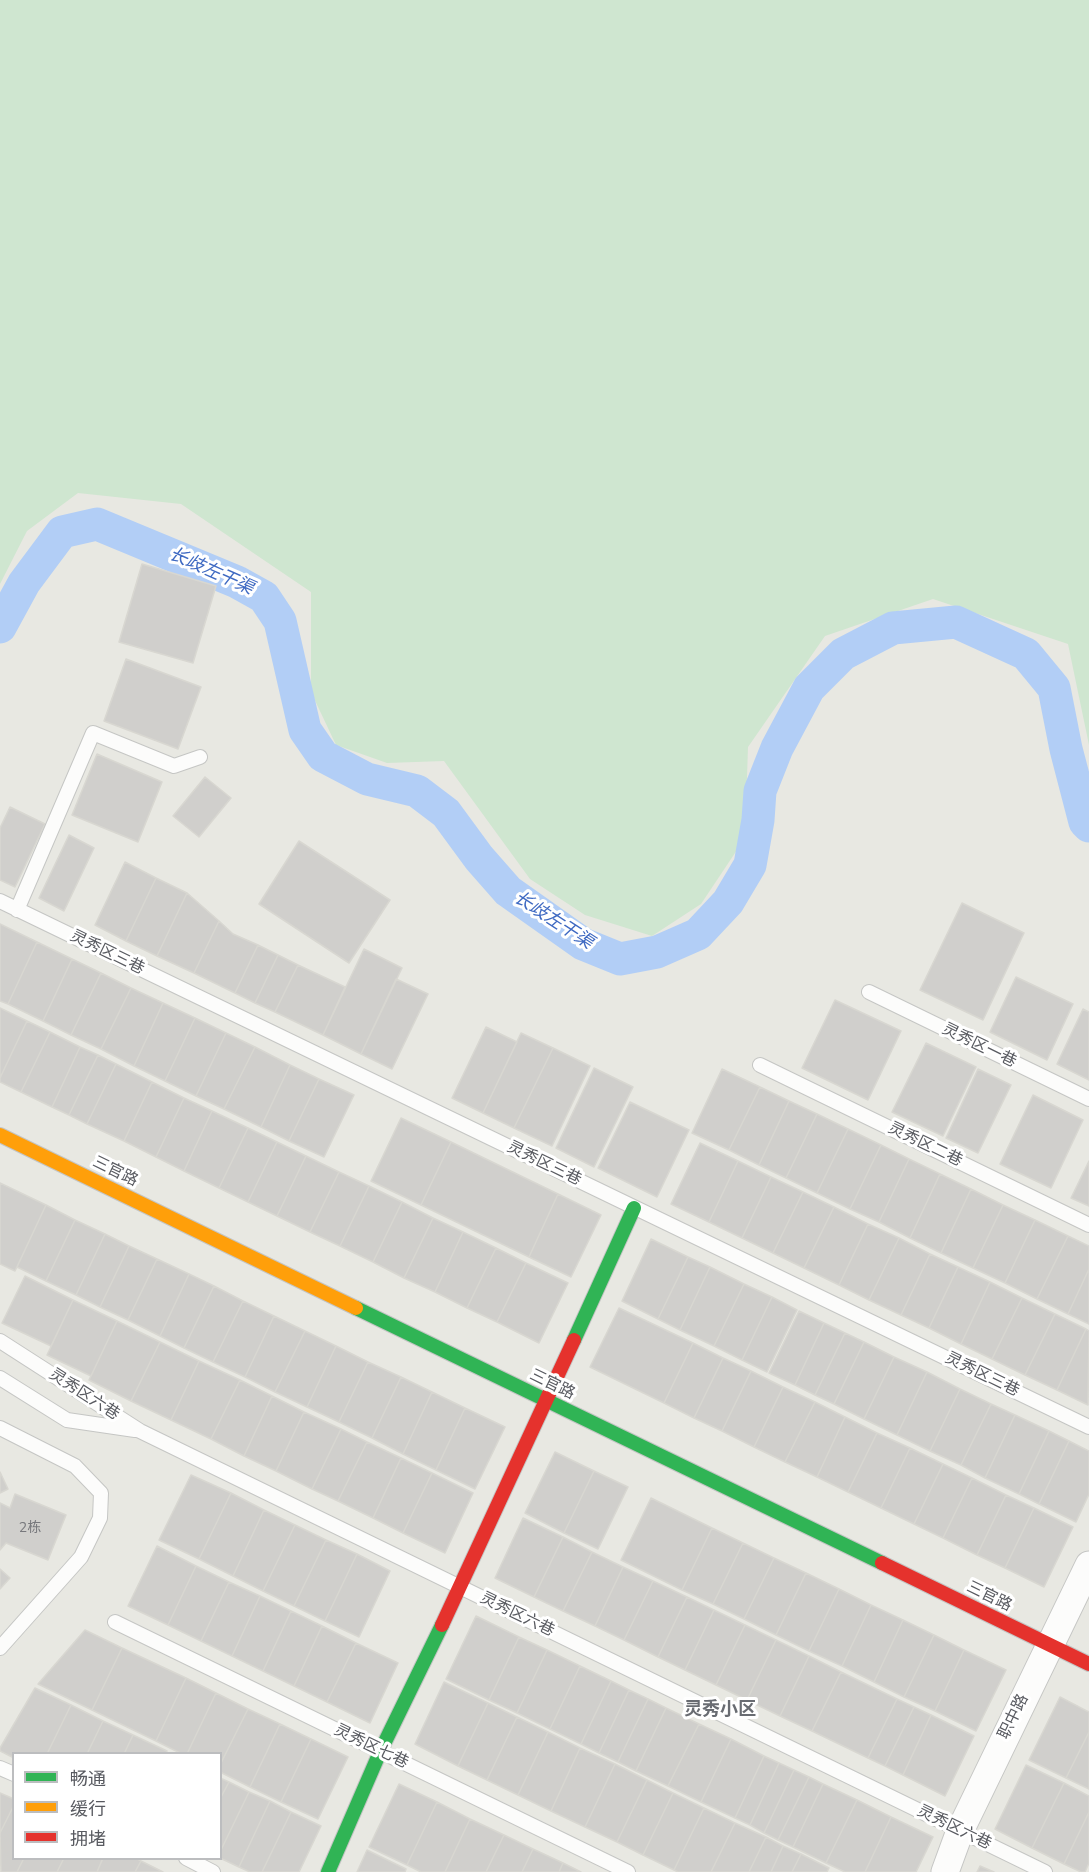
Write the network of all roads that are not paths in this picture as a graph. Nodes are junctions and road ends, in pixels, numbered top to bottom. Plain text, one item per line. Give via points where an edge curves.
1 (200, 757) dead end
2 (0, 902) edge
3 (17, 910) junction
4 (869, 992) dead end
5 (760, 1065) dead end
6 (1089, 1099) edge
7 (0, 1135) edge
8 (634, 1208) junction
9 (1089, 1225) edge
10 (0, 1341) edge
11 (0, 1378) edge
12 (546, 1400) junction
13 (1089, 1427) edge
14 (0, 1428) edge
15 (140, 1431) junction
16 (1089, 1565) edge
17 (460, 1587) junction
18 (115, 1622) dead end
19 (1049, 1645) junction
20 (0, 1648) edge
21 (1089, 1664) edge
22 (380, 1752) junction
23 (960, 1831) junction
24 (190, 1860) edge
25 (213, 1872) edge
26 (328, 1872) edge
27 (627, 1872) edge
28 (945, 1872) edge
29 (1045, 1872) edge

1 - 3 lane via 174,766 93,733
2 - 3 lane, 灵秀区三巷
3 - 8 lane, 灵秀区三巷
4 - 6 lane, 灵秀区一巷
5 - 9 lane, 灵秀区二巷
7 - 12 street, 三官路
8 - 12 street
8 - 13 lane, 灵秀区三巷
10 - 15 lane, 灵秀区六巷
11 - 15 lane via 67,1420
12 - 17 street
12 - 19 street, 三官路
14 - 20 lane via 75,1466 101,1493 100,1518 81,1557
15 - 17 lane, 灵秀区六巷
16 - 19 street, 职中路
17 - 22 street
17 - 23 lane, 灵秀区六巷
18 - 22 lane, 灵秀区七巷
19 - 21 street, 三官路
19 - 23 street, 职中路
22 - 26 street
22 - 27 lane, 灵秀区七巷
23 - 28 street, 职中路
23 - 29 lane, 灵秀区六巷
24 - 25 lane

